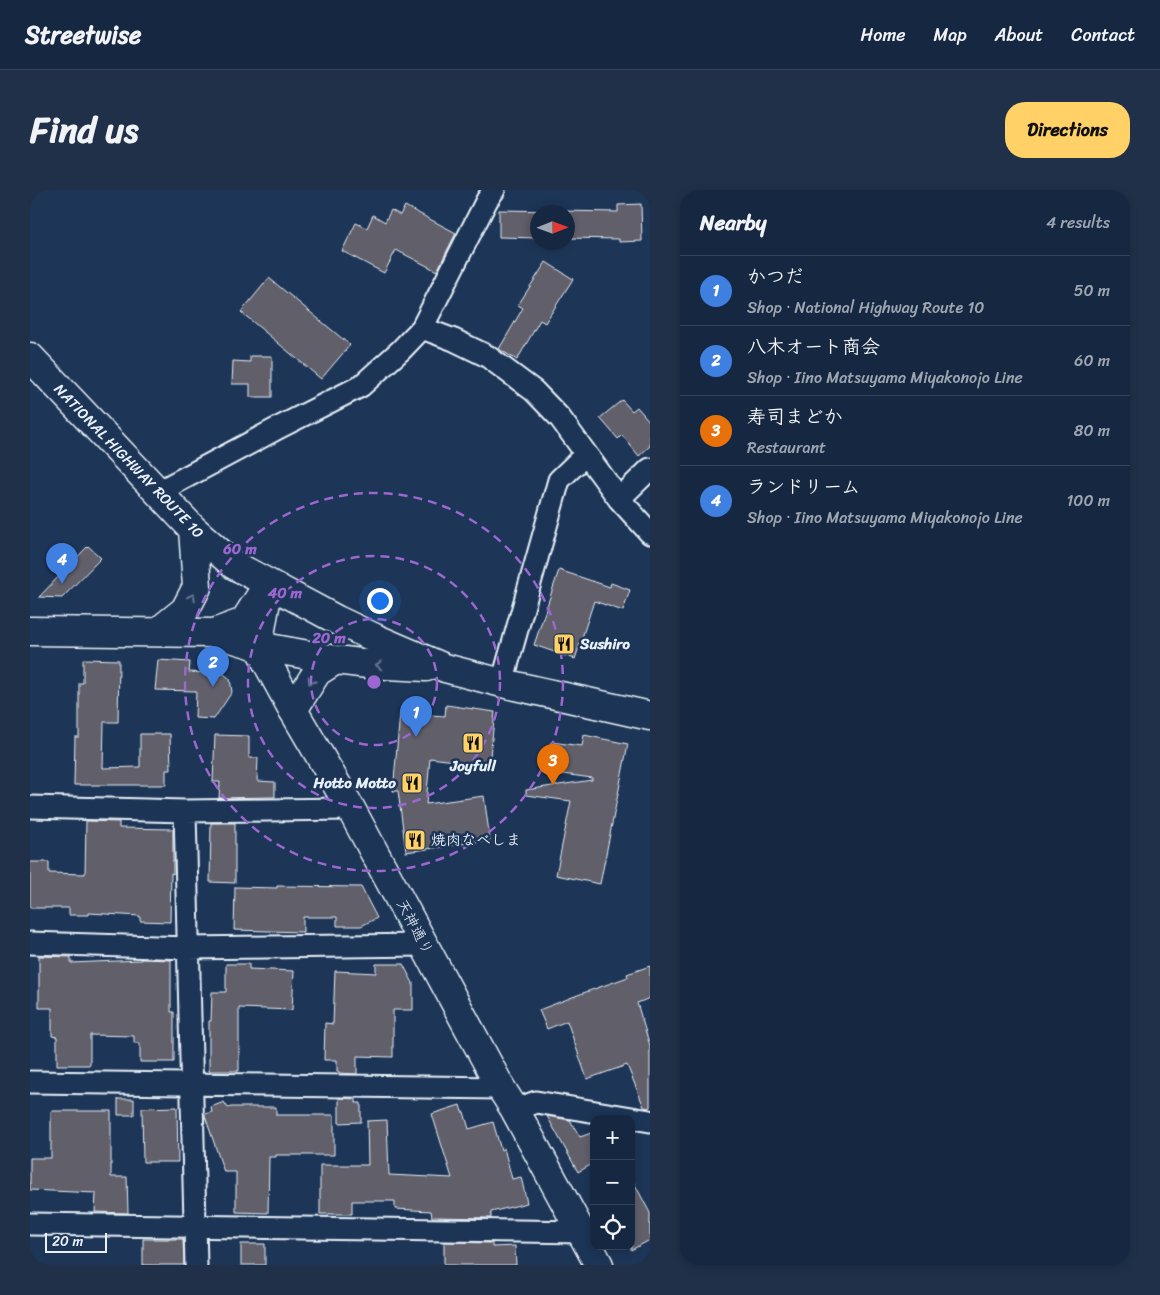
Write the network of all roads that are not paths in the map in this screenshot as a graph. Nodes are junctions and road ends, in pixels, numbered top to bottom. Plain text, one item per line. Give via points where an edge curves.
1 (494, 190) edge
2 (422, 328) junction
3 (30, 357) edge
4 (586, 454) junction
5 (650, 469) edge
6 (158, 492) junction
7 (619, 499) junction
8 (193, 529) junction
9 (650, 533) edge
10 (269, 584) junction
11 (30, 631) edge
12 (158, 631) junction
13 (214, 633) junction
14 (258, 646) junction
15 (336, 660) junction
16 (446, 668) junction
17 (502, 683) junction
18 (293, 710) junction
19 (650, 716) edge
20 (30, 807) edge
21 (351, 809) junction
22 (185, 811) junction
23 (30, 943) edge
24 (424, 945) junction
25 (188, 948) junction
26 (30, 1082) edge
27 (191, 1084) junction
28 (508, 1099) junction
29 (650, 1121) edge
30 (30, 1224) edge
31 (195, 1228) junction
32 (582, 1232) junction
33 (196, 1265) edge
34 (599, 1265) edge

1 - 2 street
2 - 4 street via 487,356 534,391 560,418
2 - 6 street via 361,386
3 - 6 main road, NATIONAL HIGHWAY ROUTE 10
4 - 7 street
4 - 17 street via 559,480
5 - 7 street
6 - 8 main road, NATIONAL HIGHWAY ROUTE 10
7 - 9 street
8 - 10 main road, NATIONAL HIGHWAY ROUTE 10 via 234,565
12 -> 8 main road via 185,610 197,587
10 - 13 main road via 244,622
10 - 14 main road
10 - 16 main road, NATIONAL HIGHWAY ROUTE 10 via 336,620
11 - 12 main road
12 - 13 main road
13 - 14 main road
14 - 15 main road
14 - 18 main road, 天神通り
16 -> 15 main road
15 -> 18 main road via 316,672
16 - 17 main road, NATIONAL HIGHWAY ROUTE 10
17 - 19 main road, NATIONAL HIGHWAY ROUTE 10
18 - 21 main road, 天神通り
20 - 22 street
21 - 22 street
21 - 24 main road, 天神通り
22 - 25 street
23 - 25 street
24 - 25 street
24 - 28 main road, 天神通り
25 - 27 street
26 - 27 street
27 - 28 street
27 - 31 street
28 - 29 street
28 - 32 main road, 天神通り
30 - 31 street
31 - 32 street
31 - 33 street
32 - 34 main road, 天神通り

